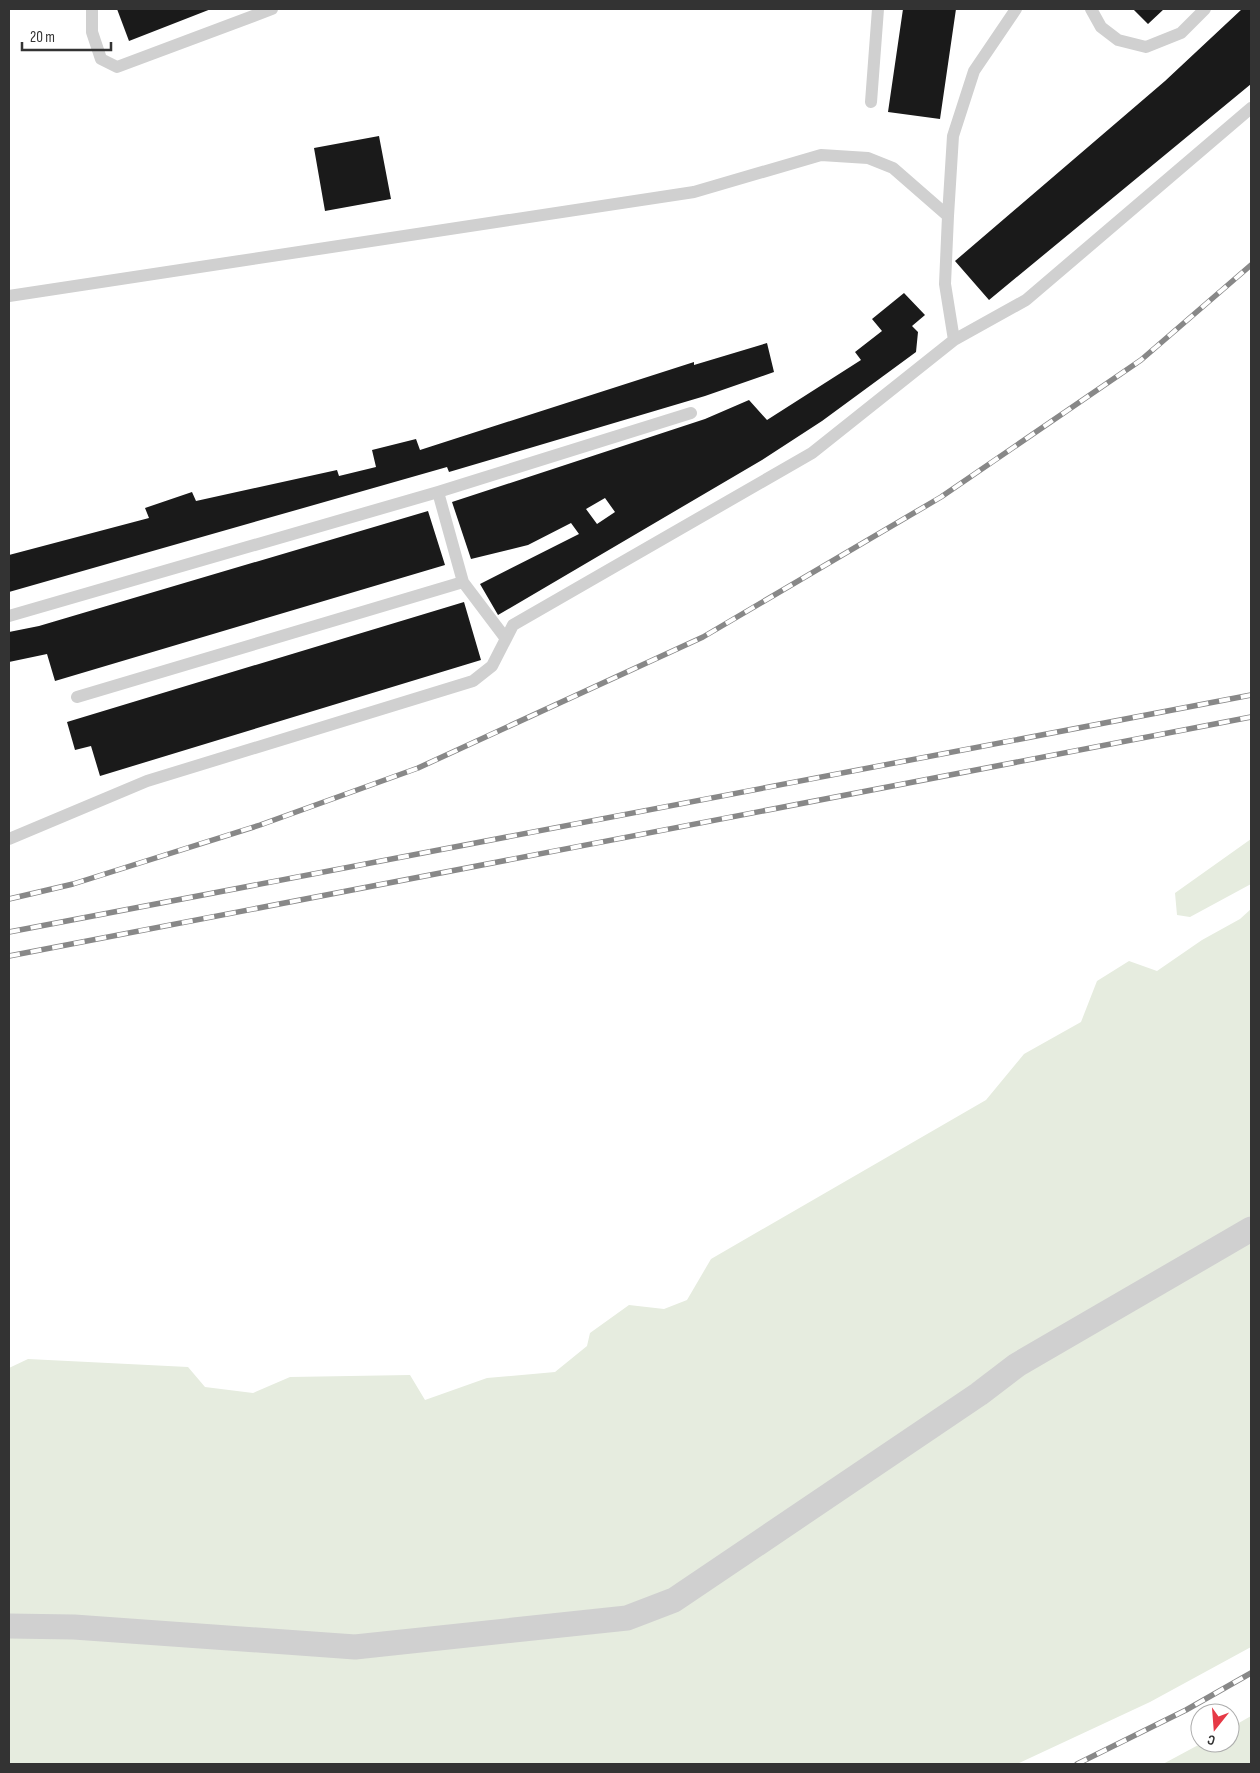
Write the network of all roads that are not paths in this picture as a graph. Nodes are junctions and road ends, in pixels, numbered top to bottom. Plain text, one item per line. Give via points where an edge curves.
1 (92, 9) edge
2 (272, 9) edge
3 (878, 9) edge
4 (1016, 9) edge
5 (1090, 9) edge
6 (1205, 9) edge
7 (871, 102) dead end
8 (1251, 108) edge
9 (948, 216) junction
10 (9, 296) edge
11 (954, 340) junction
12 (691, 413) dead end
13 (438, 492) junction
14 (463, 582) junction
15 (9, 616) edge
16 (506, 638) junction
17 (77, 696) dead end
18 (9, 839) edge
19 (1251, 1229) edge
20 (9, 1626) edge

1 - 2 lane via 92,32 101,59 117,67
3 - 7 lane
4 - 9 lane via 974,71 953,136
5 - 6 lane via 1101,27 1118,40 1146,47 1181,32
8 - 11 lane via 1026,300
9 - 10 lane via 893,168 868,158 821,155 694,192
9 - 11 lane via 945,284
11 - 16 lane via 812,453 513,625
12 - 13 lane
13 - 14 lane
13 - 15 lane
14 - 16 lane
14 - 17 lane
16 - 18 lane via 492,666 473,681 147,781
19 - 20 street via 1017,1365 674,1600 627,1618 355,1647 74,1627

